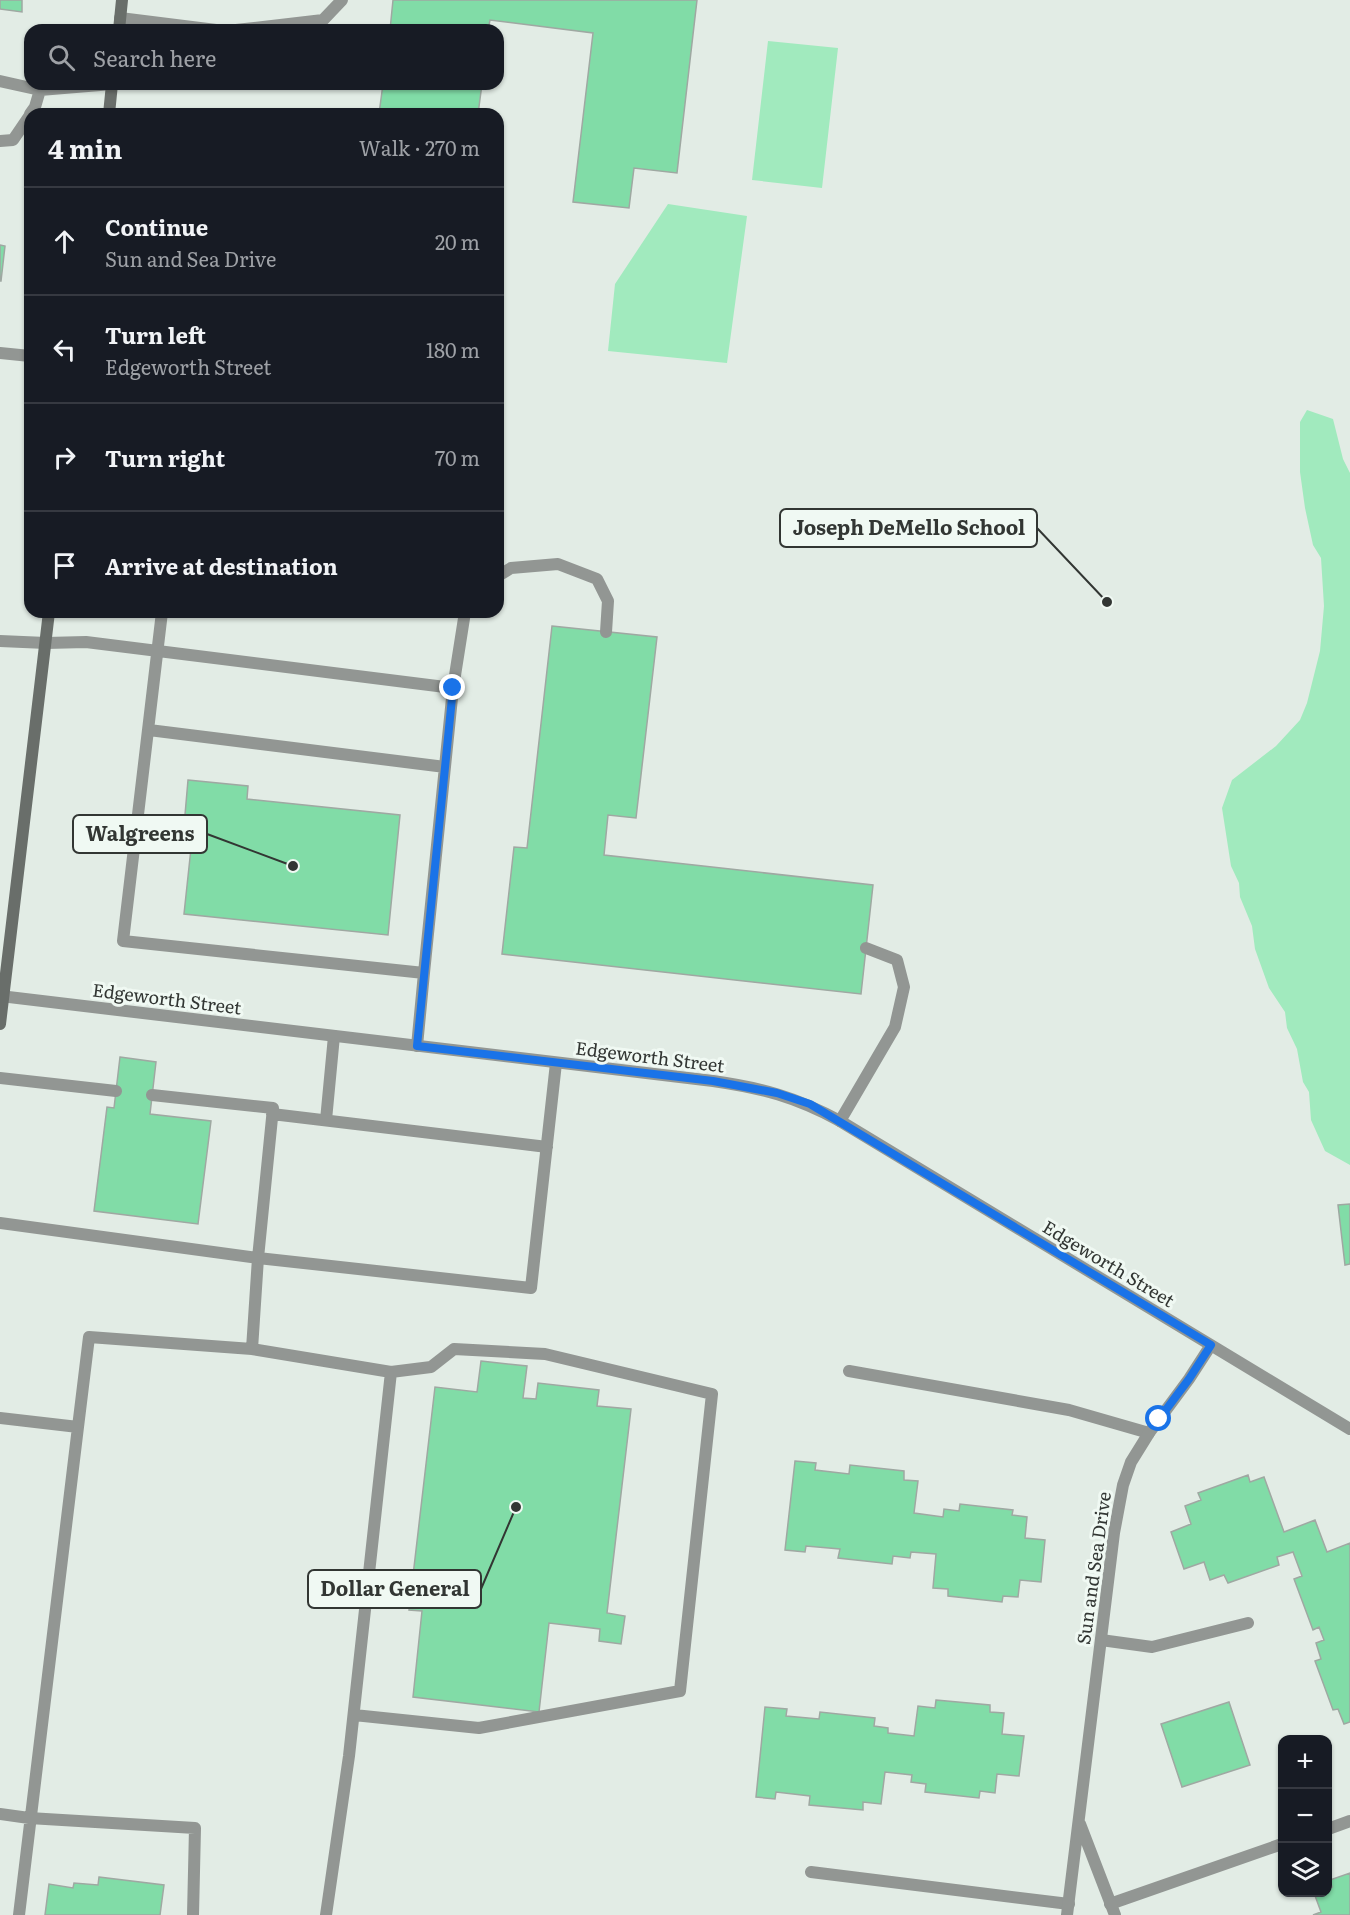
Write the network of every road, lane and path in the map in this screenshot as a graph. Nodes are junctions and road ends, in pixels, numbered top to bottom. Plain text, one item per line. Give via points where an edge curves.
1 (122, 0) edge
2 (342, 0) edge
3 (119, 24) edge
4 (288, 24) edge
5 (0, 81) edge
6 (24, 86) edge
7 (40, 90) edge
8 (111, 90) edge
9 (34, 108) edge
10 (110, 108) edge
11 (24, 123) edge
12 (0, 141) edge
13 (0, 353) edge
14 (24, 355) edge
15 (504, 572) edge
16 (49, 618) edge
17 (161, 618) edge
18 (464, 618) edge
19 (606, 632) dead end
20 (0, 640) edge
21 (46, 643) junction
22 (158, 651) junction
23 (453, 688) junction
24 (149, 730) junction
25 (446, 767) junction
26 (866, 948) dead end
27 (424, 973) junction
28 (2, 997) edge
29 (0, 1024) edge
30 (334, 1036) junction
31 (417, 1046) junction
32 (556, 1062) junction
33 (0, 1078) edge
34 (116, 1091) dead end
35 (152, 1095) dead end
36 (272, 1111) junction
37 (326, 1120) junction
38 (840, 1121) junction
39 (547, 1147) junction
40 (0, 1223) edge
41 (258, 1258) junction
42 (1211, 1345) junction
43 (252, 1349) junction
44 (849, 1371) dead end
45 (390, 1372) junction
46 (0, 1418) edge
47 (78, 1427) junction
48 (1350, 1429) edge
49 (1149, 1432) junction
50 (1248, 1623) dead end
51 (1101, 1640) junction
52 (354, 1715) junction
53 (0, 1814) edge
54 (29, 1818) junction
55 (1079, 1820) junction
56 (1350, 1821) edge
57 (1332, 1828) edge
58 (1278, 1846) edge
59 (811, 1872) dead end
60 (1068, 1909) edge
61 (1113, 1909) edge
62 (19, 1915) edge
63 (193, 1915) edge
64 (326, 1915) edge

1 - 3 main road
2 - 4 street via 323,20
5 - 6 street
7 - 9 street
8 - 10 main road
11 - 12 street via 13,140
13 - 14 street
15 - 19 street via 511,568 558,564 597,579 608,601
16 - 21 main road
17 - 22 street
18 - 23 street
20 - 21 street
21 - 22 street via 86,642
21 - 28 main road
22 - 23 street
22 - 24 street
23 - 25 street
24 - 25 street
24 - 27 street via 123,941
25 - 27 street
26 - 38 street via 897,960 903,987 895,1027
27 - 31 street
28 - 29 main road
28 - 30 street, Edgeworth Street
30 - 31 street, Edgeworth Street
30 - 37 street
31 - 32 street, Edgeworth Street
32 - 38 street, Edgeworth Street via 746,1086 810,1104
32 - 39 street
33 - 34 street
35 - 36 street
36 - 37 street
36 - 41 street
37 - 39 street
38 - 42 street, Edgeworth Street
39 - 41 street via 531,1288
40 - 41 street
41 - 43 street
42 - 48 street, Edgeworth Street
42 - 49 street, Sun and Sea Drive
43 - 45 street
43 - 47 street via 88,1337
44 - 49 street via 1069,1410
45 - 52 street
45 - 52 street via 431,1367 454,1349 545,1354 712,1394 680,1691 479,1728
46 - 47 street
47 - 54 street
49 - 51 street, Sun and Sea Drive via 1123,1485
50 - 51 street via 1152,1647
51 - 55 street, Sun and Sea Drive
52 - 64 street
53 - 54 street
54 - 62 street
54 - 63 street via 195,1828
55 - 60 street, Sun and Sea Drive
55 - 61 street, Sun and Sea Drive
56 - 57 street
58 - 61 street
59 - 60 street

